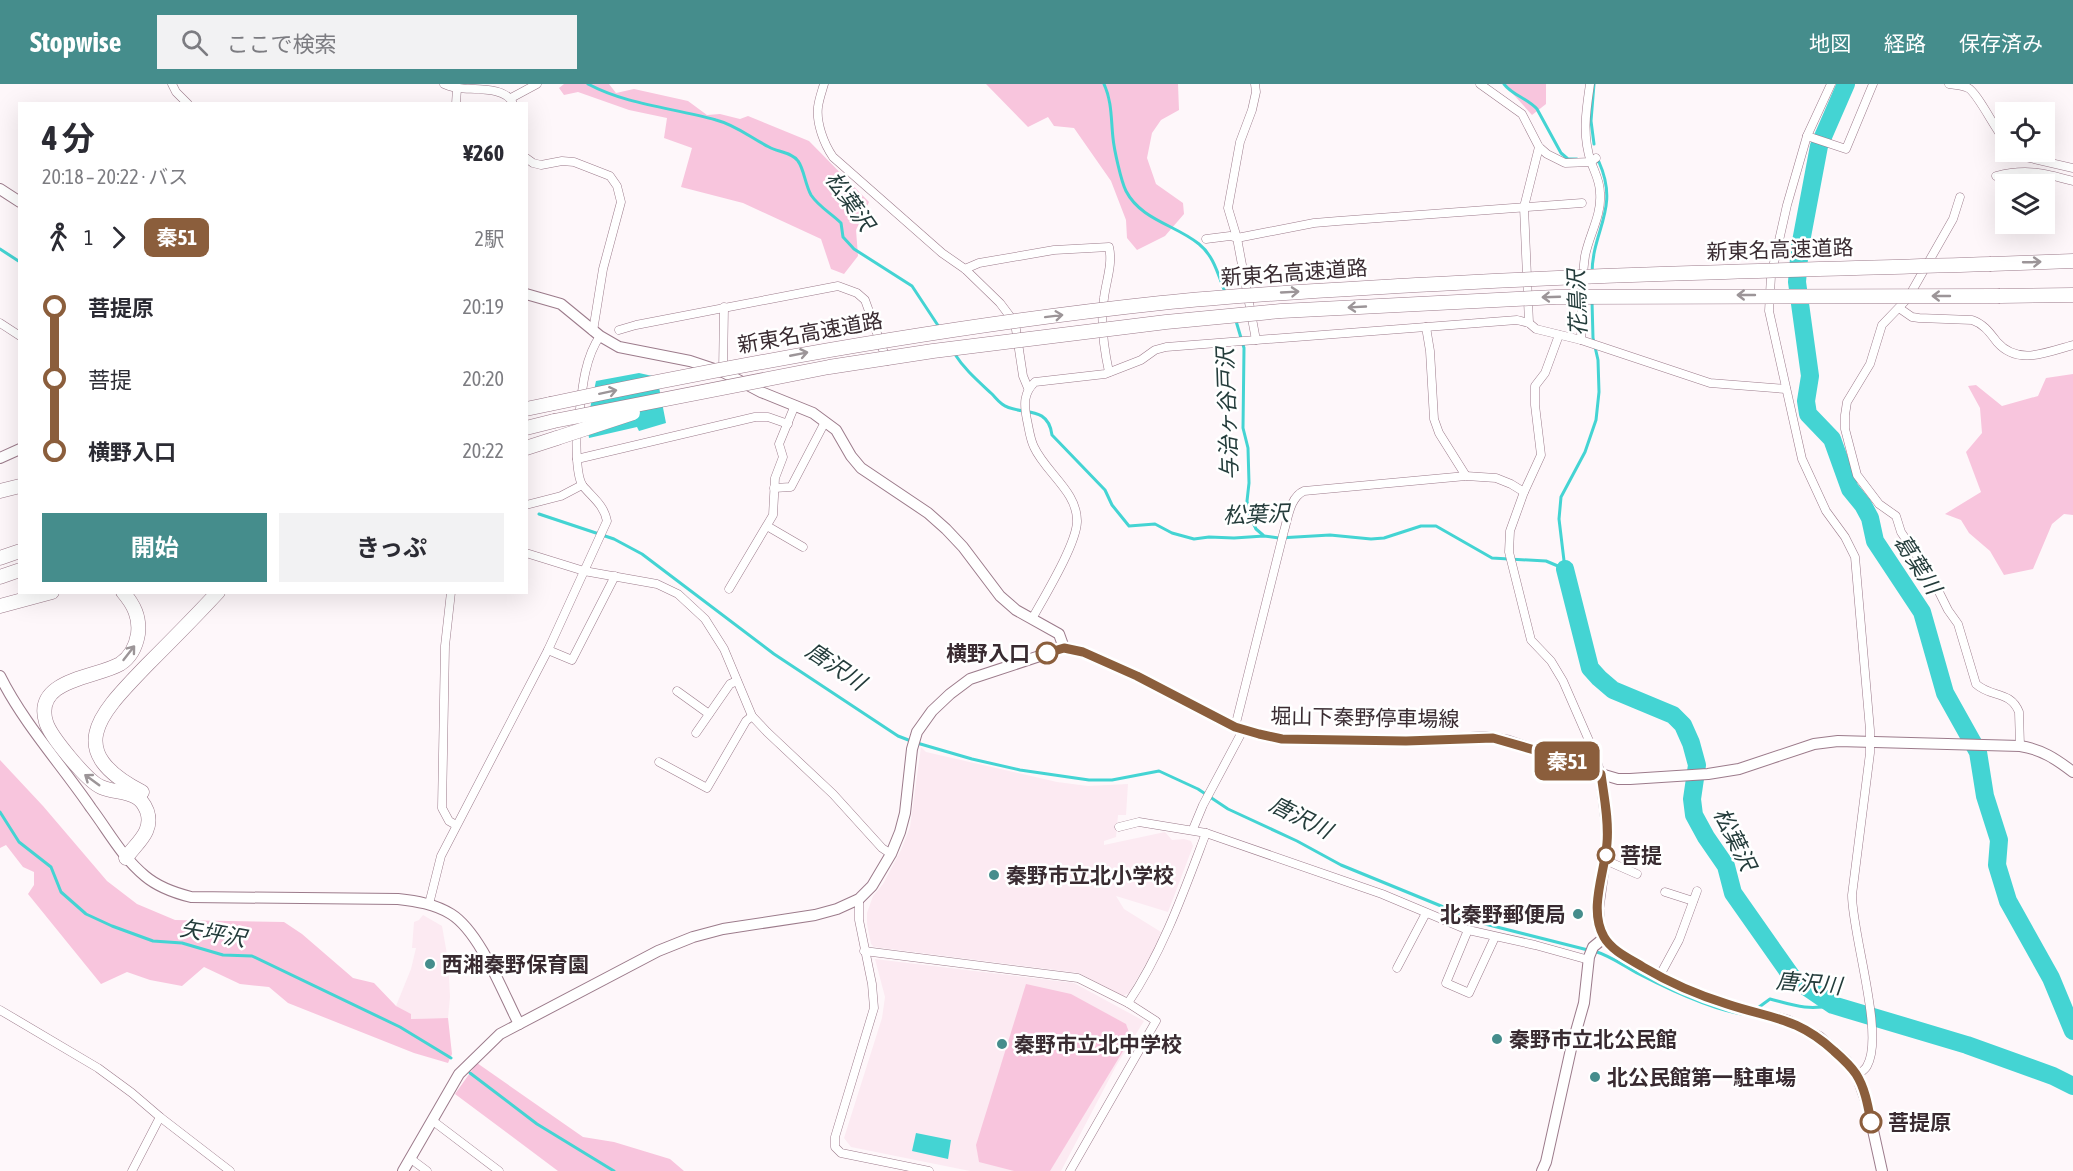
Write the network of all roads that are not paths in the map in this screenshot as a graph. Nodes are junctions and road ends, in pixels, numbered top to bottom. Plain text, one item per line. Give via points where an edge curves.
1 (172, 84) edge
2 (444, 84) edge
3 (537, 84) edge
4 (824, 84) edge
5 (1255, 84) edge
6 (1480, 84) edge
7 (1590, 84) edge
8 (1831, 84) edge
9 (1873, 84) edge
10 (1949, 84) edge
11 (457, 88) junction
12 (512, 101) edge
13 (186, 102) edge
14 (456, 102) edge
15 (1995, 128) edge
16 (1809, 136) junction
17 (1539, 147) junction
18 (528, 160) edge
19 (1593, 160) junction
20 (2047, 162) edge
21 (2073, 168) edge
22 (2002, 174) edge
23 (2047, 174) edge
24 (2055, 176) edge
25 (2073, 181) edge
26 (0, 189) edge
27 (1960, 197) dead end
28 (18, 201) edge
29 (1582, 203) dead end
30 (1524, 207) junction
31 (1237, 238) junction
32 (1206, 239) dead end
33 (2073, 261) edge
34 (965, 269) junction
35 (528, 295) edge
36 (2073, 295) edge
37 (724, 307) junction
38 (1899, 308) junction
39 (0, 323) edge
40 (1529, 323) junction
41 (1426, 327) junction
42 (619, 330) dead end
43 (596, 334) junction
44 (18, 335) edge
45 (1559, 335) junction
46 (1253, 340) junction
47 (1585, 341) junction
48 (2073, 345) edge
49 (888, 363) dead end
50 (723, 372) junction
51 (1109, 372) junction
52 (1028, 388) junction
53 (1786, 389) junction
54 (698, 392) junction
55 (795, 405) junction
56 (528, 408) edge
57 (825, 422) junction
58 (788, 424) junction
59 (528, 428) edge
60 (528, 447) edge
61 (18, 449) edge
62 (0, 458) edge
63 (577, 459) junction
64 (1466, 476) junction
65 (582, 485) junction
66 (18, 486) edge
67 (774, 488) junction
68 (0, 491) edge
69 (1524, 492) junction
70 (528, 504) edge
71 (767, 526) junction
72 (803, 547) dead end
73 (18, 552) edge
74 (528, 555) edge
75 (0, 558) edge
76 (18, 571) edge
77 (584, 571) junction
78 (615, 576) junction
79 (0, 577) edge
80 (729, 589) dead end
81 (45, 594) edge
82 (124, 594) edge
83 (216, 594) edge
84 (451, 594) edge
85 (0, 606) edge
86 (1032, 619) junction
87 (1064, 648) junction
88 (548, 650) junction
89 (0, 676) edge
90 (737, 681) junction
91 (677, 691) dead end
92 (709, 714) junction
93 (752, 716) junction
94 (1239, 729) junction
95 (696, 733) dead end
96 (1870, 742) junction
97 (2020, 746) junction
98 (659, 762) dead end
99 (2073, 771) edge
100 (1601, 774) junction
101 (456, 825) junction
102 (1119, 827) dead end
103 (1193, 829) junction
104 (1206, 833) junction
105 (891, 854) junction
106 (126, 858) junction
107 (1605, 860) junction
108 (1637, 874) dead end
109 (1665, 891) dead end
110 (1697, 891) dead end
111 (859, 899) junction
112 (1693, 901) junction
113 (429, 904) junction
114 (1426, 913) junction
115 (1468, 930) junction
116 (1495, 937) junction
117 (1604, 938) junction
118 (864, 951) junction
119 (1590, 955) junction
120 (1397, 968) dead end
121 (1659, 977) junction
122 (1128, 1003) junction
123 (0, 1010) edge
124 (519, 1024) junction
125 (1857, 1075) junction
126 (160, 1117) junction
127 (433, 1120) junction
128 (411, 1159) junction
129 (132, 1171) edge
130 (230, 1171) edge
131 (403, 1171) edge
132 (427, 1171) edge
133 (499, 1171) edge
134 (929, 1171) edge
135 (1070, 1171) edge
136 (1542, 1171) edge
137 (1882, 1171) edge

1 - 13 street
2 - 11 street
3 - 12 street
4 - 34 street via 818,113 824,140 833,157
5 - 31 street via 1228,208
6 - 17 street via 1522,114
7 - 19 street via 1584,120
8 - 16 street
9 - 16 street via 1846,149
10 - 15 street via 1968,87
11 - 12 street via 503,94
11 - 14 street
16 - 53 street via 1787,205 1769,296 1771,324
17 - 19 street via 1565,163
17 - 30 street
18 - 43 street via 541,165 574,162 610,176 618,186 621,202 603,269
19 - 47 street via 1601,194 1585,256
20 - 21 street
22 - 23 street
24 - 25 street
26 - 28 street
27 - 38 street via 1953,219
29 - 30 street
30 - 31 street via 1314,224
30 - 40 street
31 - 32 street
31 - 46 street
56 -> 33 highway, 新東名高速道路, bridge via 826,349 1163,303 1281,292 1546,278
34 - 51 street via 1054,250 1109,247 1103,323
34 - 52 street via 1015,323
35 - 43 street via 561,304
36 -> 54 highway, 新東名高速道路, bridge via 1556,297 1281,311 1166,321 933,351
37 - 42 street
37 - 49 street via 838,285 865,300
37 - 50 street
38 - 48 street via 1912,317 1980,323 2005,351 2015,355 2028,356
38 - 97 street via 1882,325 1870,364 1847,402 1845,429 1857,475 1879,504 1896,516 1901,532 1933,580 1958,624 1976,684 2011,699 2017,707
39 - 44 street
40 - 41 street via 1517,320
40 - 45 street
41 - 46 street
41 - 64 street via 1434,419
43 - 50 street via 619,347
43 - 63 street via 584,382 576,435
45 - 47 street
45 - 69 street via 1545,373 1535,386 1541,454
46 - 51 street via 1166,347
47 - 53 street via 1710,383
50 - 55 street
51 - 52 street via 1088,378 1035,382
52 - 86 street via 1025,413 1033,446 1071,499 1077,520 1073,540
53 - 96 street via 1802,459 1826,511 1855,557
54 - 59 highway, 新東名高速道路, bridge
54 - 60 highway, bridge
55 - 57 street
55 - 58 street
57 - 67 street via 791,487
57 - 86 street via 836,430 861,468 928,513 963,547 1000,596
58 - 63 street via 755,417
58 - 67 street via 779,444 783,457
61 - 62 street
63 - 65 street
64 - 69 street via 1496,478
64 - 94 street via 1304,491 1296,497 1283,536
65 - 70 street via 561,496
65 - 77 street via 605,509 607,521
66 - 68 highway
67 - 71 street via 773,515
69 - 100 street via 1509,531 1509,552 1531,640 1563,681
71 - 72 street
71 - 80 street
73 - 75 highway
74 - 77 street
76 - 79 highway
77 - 78 street
77 - 88 street
78 - 88 street via 572,660
78 - 90 street via 657,584 678,594 705,619 724,649
81 - 85 highway
106 -> 82 highway via 148,828 145,806 138,798 103,788 83,774 51,732 45,709 47,699 56,689 119,664 130,655 136,645 139,623
83 - 106 highway via 121,692 99,722 97,745 102,762 116,777 148,797 156,811 153,838
84 - 101 street via 445,646 442,808
86 - 87 street via 1059,634
87 - 94 street, 堀山下秦野停車場線 via 1083,652 1137,676
87 - 105 street via 970,679 932,711 912,749 905,813
88 - 101 street
89 - 106 street via 23,717
90 - 92 street via 730,684
90 - 93 street
91 - 92 street
92 - 95 street
93 - 98 street via 707,788
93 - 105 street
94 - 100 street, 堀山下秦野停車場線 via 1282,739 1493,738
94 - 103 street
96 - 97 street, 堀山下秦野停車場線
96 - 100 street, 堀山下秦野停車場線 via 1814,744 1739,769 1702,775 1618,779
96 - 125 street via 1852,910 1872,1035 1870,1059
97 - 99 street, 堀山下秦野停車場線 via 2034,748
100 - 107 street via 1607,826
101 - 113 street via 441,855
102 - 103 street via 1139,822
103 - 104 street
104 - 114 street
104 - 122 street via 1160,947
105 - 111 street via 872,886
106 - 113 street via 147,878 191,897 398,898
107 - 108 street
107 - 117 street via 1598,908
109 - 112 street
110 - 112 street
111 - 118 street
111 - 124 street via 814,915 693,937 658,951
112 - 121 street via 1679,940
113 - 124 street via 451,914 477,941
114 - 115 street
114 - 120 street
115 - 116 street
115 - 116 street via 1446,983 1468,993
116 - 119 street
117 - 119 street
117 - 121 street via 1615,950
118 - 122 street via 1077,978
118 - 134 street via 874,1008 835,1147 841,1153
119 - 136 street via 1584,1003
121 - 125 street via 1693,992 1804,1027
122 - 135 street via 1156,1021
123 - 126 street via 98,1068
124 - 127 street via 500,1035 459,1074
125 - 137 street
126 - 129 street
126 - 130 street
127 - 128 street
127 - 133 street
128 - 131 street
128 - 132 street

